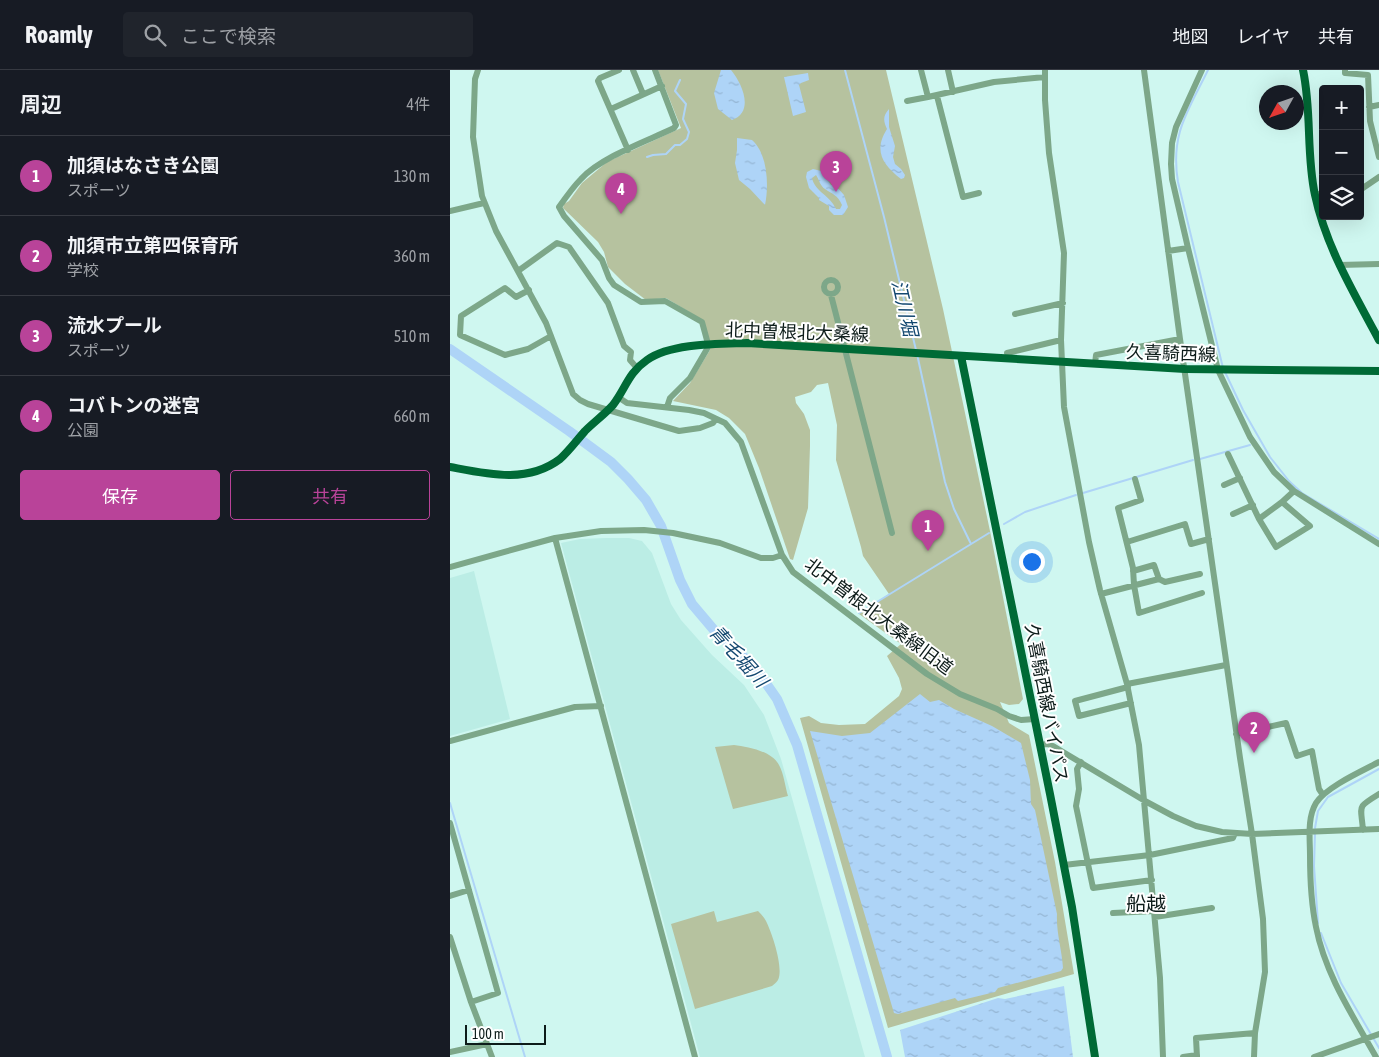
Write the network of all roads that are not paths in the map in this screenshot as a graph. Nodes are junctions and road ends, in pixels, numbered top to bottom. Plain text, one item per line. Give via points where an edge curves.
1 (478, 70) edge
2 (619, 70) edge
3 (633, 70) edge
4 (655, 70) edge
5 (921, 70) edge
6 (948, 70) edge
7 (1144, 70) edge
8 (1202, 70) edge
9 (1303, 70) edge
10 (1345, 70) edge
11 (1045, 73) edge
12 (662, 86) junction
13 (953, 92) junction
14 (643, 94) junction
15 (937, 96) junction
16 (928, 97) junction
17 (907, 101) dead end
18 (1379, 105) edge
19 (1370, 107) junction
20 (610, 109) junction
21 (628, 150) junction
22 (1379, 157) edge
23 (1379, 177) edge
24 (1364, 187) edge
25 (979, 192) dead end
26 (1319, 194) edge
27 (484, 203) junction
28 (450, 211) edge
29 (1322, 220) edge
30 (1188, 248) junction
31 (1168, 251) junction
32 (1338, 264) junction
33 (1379, 264) edge
34 (518, 271) junction
35 (529, 290) junction
36 (831, 295) dead end
37 (1063, 303) junction
38 (1015, 314) dead end
39 (551, 336) junction
40 (1180, 339) junction
41 (1061, 340) junction
42 (1379, 340) edge
43 (708, 344) junction
44 (846, 349) junction
45 (1007, 353) dead end
46 (961, 356) junction
47 (1062, 362) junction
48 (1095, 364) junction
49 (637, 368) junction
50 (1185, 369) junction
51 (1218, 370) junction
52 (1379, 372) edge
53 (618, 397) junction
54 (667, 407) junction
55 (609, 409) junction
56 (716, 419) junction
57 (1228, 454) dead end
58 (450, 467) edge
59 (1240, 478) junction
60 (1135, 480) dead end
61 (1224, 485) dead end
62 (1294, 491) junction
63 (1282, 502) junction
64 (1252, 505) junction
65 (1233, 514) dead end
66 (1259, 519) junction
67 (892, 533) dead end
68 (555, 538) junction
69 (1209, 539) junction
70 (1126, 542) junction
71 (1379, 544) edge
72 (782, 555) junction
73 (450, 567) edge
74 (1133, 571) junction
75 (1200, 574) dead end
76 (1159, 579) junction
77 (1134, 585) junction
78 (1202, 593) dead end
79 (1102, 594) junction
80 (1226, 665) junction
81 (1127, 685) junction
82 (1131, 703) junction
83 (601, 706) junction
84 (1035, 719) junction
85 (1236, 734) junction
86 (450, 741) edge
87 (1040, 745) junction
88 (1081, 762) junction
89 (1379, 762) edge
90 (1379, 794) edge
91 (1323, 795) junction
92 (1145, 801) junction
93 (450, 823) edge
94 (1379, 829) edge
95 (1363, 830) junction
96 (1310, 831) junction
97 (1235, 832) junction
98 (1252, 834) junction
99 (1150, 855) junction
100 (1087, 863) junction
101 (1064, 865) junction
102 (1152, 880) junction
103 (469, 890) junction
104 (450, 896) edge
105 (1212, 908) dead end
106 (1112, 913) dead end
107 (1155, 914) junction
108 (450, 937) edge
109 (471, 1002) junction
110 (1255, 1033) junction
111 (1372, 1036) edge
112 (487, 1044) junction
113 (450, 1052) edge
114 (460, 1054) edge
115 (1328, 1055) edge
116 (1197, 1056) edge
117 (492, 1057) edge
118 (695, 1057) edge
119 (1095, 1057) edge
120 (1163, 1057) edge
121 (1183, 1057) edge
122 (1254, 1057) edge
123 (1314, 1057) edge
124 (1376, 1057) edge

1 - 27 street via 473,137
2 - 20 street via 599,80
3 - 14 street
4 - 12 street
5 - 16 street
6 - 13 street
7 - 31 street
8 - 30 street via 1176,127 1170,154 1172,179
9 - 26 main road via 1309,105 1311,172
10 - 19 street via 1345,73 1368,75
11 - 13 street
11 - 37 street via 1049,153 1063,242
12 - 14 street
12 - 21 street via 676,125
13 - 15 street
14 - 20 street
15 - 16 street
15 - 25 street via 963,198
16 - 17 street
18 - 19 street
19 - 22 street
20 - 21 street
21 - 43 street via 581,178 560,210 602,260 614,285 641,302 665,300 702,322
23 - 24 street
27 - 28 street
27 - 34 street via 492,225
29 - 32 main road
30 - 31 street
30 - 51 street
31 - 40 street
32 - 33 street
32 - 42 main road
34 - 35 street
34 - 49 street via 558,243 569,248 608,303 624,346 631,352 630,360
35 - 39 street
35 - 39 street via 516,297 505,288 497,292 461,316 460,335 505,355 528,349
36 - 44 street
37 - 38 street
37 - 41 street
39 - 55 street via 573,394 583,402
40 - 48 street via 1096,355
40 - 50 street
41 - 45 street
41 - 47 street
43 - 44 main road, 北中曽根北大桑線
43 - 49 main road, 北中曽根北大桑線 via 661,353
43 - 54 street via 690,378 670,398
44 - 46 main road, 北中曽根北大桑線
44 - 67 street
46 - 47 main road, 久喜騎西線
46 - 84 main road, 久喜騎西線バイパス
47 - 48 main road, 久喜騎西線
47 - 79 street via 1066,425
48 - 50 main road, 久喜騎西線
49 - 53 main road, 北中曽根北大桑線
50 - 51 main road, 久喜騎西線
50 - 69 street
51 - 52 main road, 久喜騎西線
51 - 62 street via 1250,437 1274,472
53 - 54 street, 北中曽根北大桑線旧道 via 627,403
53 - 55 main road, 北中曽根北大桑線
54 - 56 street, 北中曽根北大桑線旧道 via 704,413
55 - 56 street via 679,431 700,428
55 - 58 main road, 北中曽根北大桑線 via 560,458 541,469 515,476
56 - 72 street, 北中曽根北大桑線旧道 via 725,423 741,442
57 - 59 street
59 - 61 street
59 - 64 street
60 - 70 street via 1142,500 1118,508
62 - 63 street
62 - 71 street
63 - 66 street
63 - 66 street via 1310,526 1276,547
64 - 65 street
64 - 66 street
68 - 72 street via 601,531 644,530 720,543 761,558
68 - 73 street
68 - 83 street
69 - 70 street via 1191,544 1185,524
69 - 80 street
70 - 74 street
72 - 84 street, 北中曽根北大桑線旧道 via 795,573 927,674 960,694 1009,716 1021,720
74 - 76 street via 1154,565
74 - 77 street
75 - 76 street via 1165,582
76 - 77 street
77 - 78 street via 1139,612
77 - 79 street
79 - 81 street
80 - 81 street
80 - 85 street
81 - 82 street
81 - 82 street via 1075,700 1079,716
82 - 92 street
83 - 86 street via 575,707
83 - 118 street
84 - 87 main road, 久喜騎西線バイパス
85 - 91 street via 1286,723 1297,756 1312,751
85 - 98 street
87 - 88 street via 1053,746
87 - 101 main road, 久喜騎西線バイパス
88 - 92 street
88 - 100 street via 1077,769 1079,789 1076,806
89 - 91 street
90 - 95 street via 1360,809
91 - 96 street via 1315,804
92 - 97 street via 1196,826
92 - 99 street
93 - 103 street
94 - 95 street
95 - 96 street
96 - 98 street
96 - 111 street via 1310,892 1316,929 1328,967
97 - 98 street
97 - 99 street via 1233,838
98 - 110 street via 1263,919 1265,972
99 - 100 street
99 - 102 street
100 - 101 street
100 - 102 street via 1092,888
101 - 119 main road, 久喜騎西線バイパス
102 - 107 street
103 - 104 street
103 - 109 street via 498,993
105 - 107 street
106 - 107 street
107 - 120 street
108 - 109 street
109 - 112 street
110 - 116 street via 1196,1038
110 - 122 street
111 - 115 street
111 - 124 street
112 - 114 street
112 - 117 street
113 - 114 street
115 - 123 street
116 - 121 street

